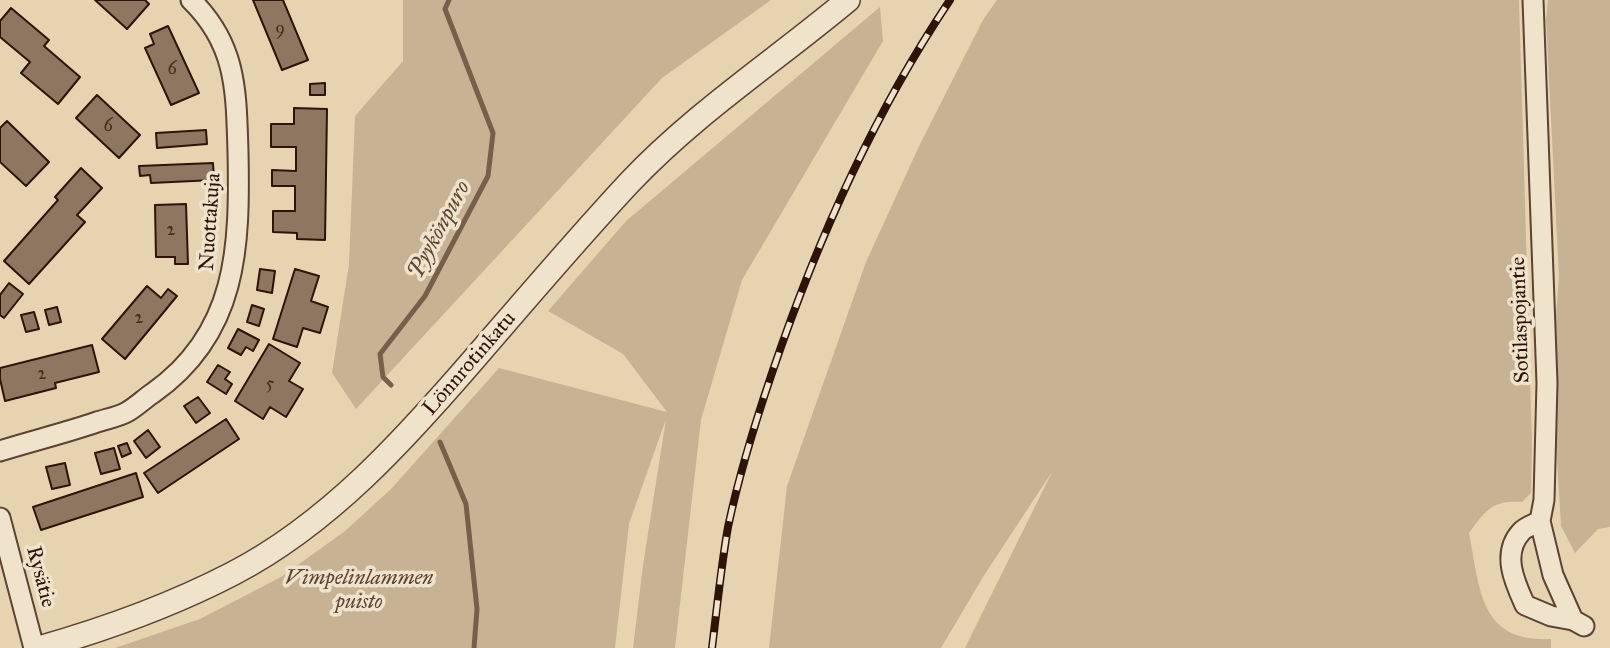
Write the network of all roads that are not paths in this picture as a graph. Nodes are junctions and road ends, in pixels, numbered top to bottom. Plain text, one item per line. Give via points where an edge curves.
1 (191, 0) edge
2 (848, 0) edge
3 (1533, 0) edge
4 (0, 451) edge
5 (0, 518) edge
6 (1540, 521) junction
7 (37, 648) edge

1 - 4 street, Nuottakuja via 219,33 236,91 236,254 223,306 203,345 186,365 126,412
2 - 7 street, Lönnrotinkatu via 716,102 665,148 388,454 310,523 233,574 169,604 101,631
3 - 6 street, Sotilaspojantie via 1547,383
5 - 7 street, Rysätie
6 - 6 street, Sotilaspojantie via 1553,575 1579,623 1525,606 1516,586 1509,556 1521,531

